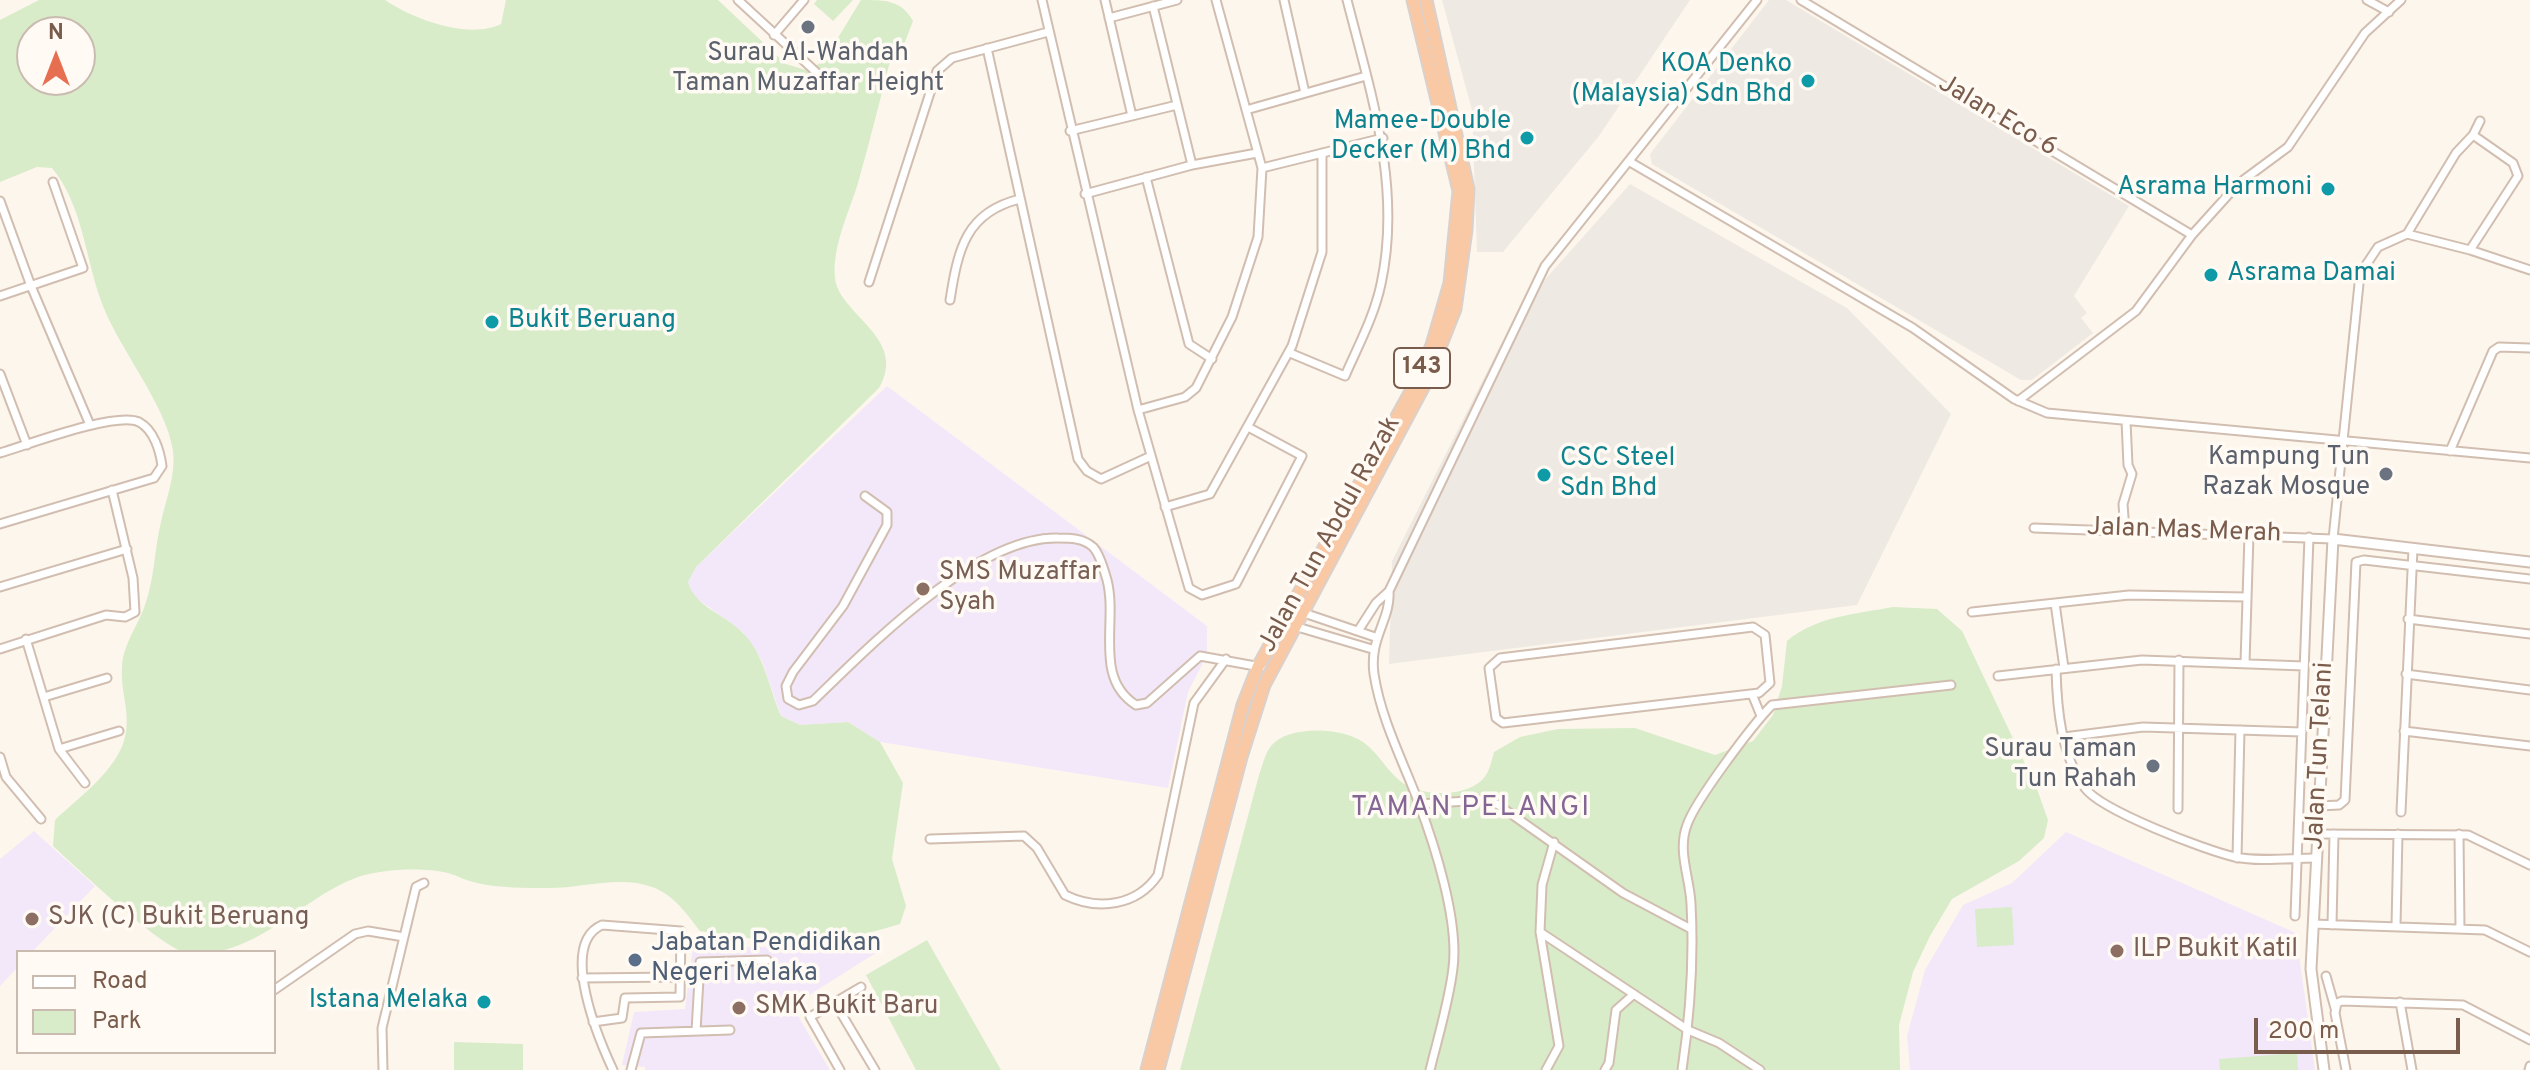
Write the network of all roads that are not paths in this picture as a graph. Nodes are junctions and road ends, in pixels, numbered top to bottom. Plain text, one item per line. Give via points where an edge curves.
1 (738, 0) edge
2 (804, 0) edge
3 (1042, 0) edge
4 (1105, 0) edge
5 (1177, 0) edge
6 (1216, 0) edge
7 (1284, 0) edge
8 (1347, 0) edge
9 (1413, 0) edge
10 (1426, 0) edge
11 (1757, 0) edge
12 (1801, 0) edge
13 (2367, 0) edge
14 (2401, 0) edge
15 (1153, 6) junction
16 (2389, 12) junction
17 (1109, 18) junction
18 (1048, 32) junction
19 (774, 35) junction
20 (987, 48) junction
21 (816, 72) dead end
22 (1366, 76) junction
23 (1305, 93) junction
24 (1177, 105) junction
25 (1246, 110) junction
26 (1132, 116) junction
27 (2480, 121) dead end
28 (1070, 131) junction
29 (2473, 135) junction
30 (1383, 138) junction
31 (1257, 153) junction
32 (1322, 153) junction
33 (1630, 162) junction
34 (1192, 165) junction
35 (1262, 168) junction
36 (1146, 177) junction
37 (53, 182) dead end
38 (1085, 194) junction
39 (1020, 199) junction
40 (0, 201) edge
41 (2407, 234) junction
42 (2192, 235) junction
43 (2470, 250) junction
44 (2530, 270) edge
45 (869, 282) dead end
46 (31, 286) junction
47 (0, 296) edge
48 (950, 300) dead end
49 (2530, 348) edge
50 (1290, 353) junction
51 (1212, 359) junction
52 (0, 374) edge
53 (2018, 401) junction
54 (1138, 410) junction
55 (2126, 421) junction
56 (90, 425) junction
57 (1248, 427) junction
58 (2343, 441) junction
59 (27, 445) junction
60 (2450, 451) junction
61 (0, 453) edge
62 (1151, 456) junction
63 (2530, 458) edge
64 (112, 490) junction
65 (865, 496) dead end
66 (1165, 507) junction
67 (0, 524) edge
68 (2034, 528) dead end
69 (2125, 531) junction
70 (2249, 535) junction
71 (2309, 537) junction
72 (2333, 539) junction
73 (127, 549) junction
74 (2413, 549) junction
75 (2530, 562) edge
76 (2410, 565) junction
77 (2530, 579) edge
78 (0, 587) edge
79 (1389, 591) junction
80 (2247, 597) junction
81 (2055, 603) junction
82 (1296, 610) junction
83 (1972, 612) dead end
84 (2408, 619) junction
85 (1288, 625) junction
86 (1358, 631) junction
87 (2530, 634) edge
88 (1375, 637) junction
89 (26, 639) junction
90 (0, 649) edge
91 (1372, 649) junction
92 (1226, 659) junction
93 (2179, 660) junction
94 (2245, 663) junction
95 (2304, 666) junction
96 (1258, 667) junction
97 (2060, 669) junction
98 (1271, 670) junction
99 (2406, 674) junction
100 (1998, 676) dead end
101 (107, 678) dead end
102 (1951, 685) dead end
103 (2530, 690) edge
104 (1755, 693) junction
105 (44, 697) junction
106 (1768, 709) junction
107 (1761, 716) junction
108 (2179, 728) junction
109 (2240, 730) junction
110 (119, 731) dead end
111 (2404, 731) junction
112 (2302, 732) junction
113 (2064, 737) junction
114 (2530, 746) edge
115 (59, 749) junction
116 (0, 757) edge
117 (85, 783) dead end
118 (1419, 804) junction
119 (2319, 806) junction
120 (2178, 809) dead end
121 (2401, 812) dead end
122 (41, 819) dead end
123 (2317, 834) junction
124 (2334, 834) junction
125 (2398, 834) junction
126 (2459, 834) junction
127 (930, 839) dead end
128 (1554, 842) junction
129 (2237, 858) junction
130 (2297, 858) junction
131 (2316, 858) junction
132 (2530, 865) edge
133 (424, 883) dead end
134 (2295, 916) dead end
135 (2313, 924) junction
136 (2332, 925) junction
137 (2396, 926) junction
138 (1691, 929) junction
139 (2460, 929) junction
140 (1540, 932) junction
141 (404, 937) junction
142 (2530, 952) edge
143 (767, 960) dead end
144 (2326, 976) dead end
145 (680, 977) junction
146 (582, 978) junction
147 (861, 987) dead end
148 (276, 989) edge
149 (1634, 994) junction
150 (2400, 1002) junction
151 (835, 1003) junction
152 (2335, 1008) junction
153 (593, 1022) junction
154 (730, 1030) dead end
155 (1688, 1030) junction
156 (696, 1031) junction
157 (2530, 1040) edge
158 (383, 1070) edge
159 (613, 1070) edge
160 (631, 1070) edge
161 (840, 1070) edge
162 (875, 1070) edge
163 (1147, 1070) edge
164 (1158, 1070) edge
165 (1430, 1070) edge
166 (1546, 1070) edge
167 (1605, 1070) edge
168 (1682, 1070) edge
169 (1760, 1070) edge
170 (2324, 1070) edge
171 (2346, 1070) edge
172 (2412, 1070) edge

1 - 19 street
2 - 19 street
3 - 18 street
4 - 17 street
5 - 15 street
6 - 25 street
7 - 23 street
8 - 22 street
9 - 82 highway, Jalan Tun Abdul Razak / 143 via 1459,191 1450,283 1419,377
10 - 82 highway, Jalan Tun Abdul Razak / 143 via 1468,189 1455,309 1427,380
11 - 33 street
12 - 42 street, Jalan Eco 6
13 - 16 street
14 - 16 street
15 - 17 street
15 - 24 street
16 - 42 street via 2365,33 2288,147 2238,184
17 - 26 street
18 - 20 street
18 - 28 street
19 - 21 street
20 - 39 street
20 - 45 street via 952,58 937,71
22 - 23 street
22 - 30 street
23 - 25 street
24 - 26 street
24 - 34 street
25 - 31 street
26 - 28 street
27 - 29 street
28 - 38 street
29 - 41 street via 2436,183
29 - 43 street via 2513,163 2518,176
30 - 32 street
30 - 50 street via 1388,218 1381,285 1369,324 1345,376
31 - 34 street
31 - 35 street
32 - 35 street
32 - 50 street via 1322,252
33 - 53 street via 1913,328
33 - 79 street via 1545,266
34 - 36 street
35 - 51 street via 1256,249
36 - 38 street
36 - 51 street via 1189,344
37 - 46 street via 83,268
38 - 54 street
39 - 48 street via 996,205 977,218 956,264
39 - 62 street via 1078,459 1101,479
40 - 46 street
41 - 43 street
41 - 58 street, Jalan Tun Telani via 2378,247 2360,274
42 - 53 street via 2136,311
43 - 44 street
46 - 47 street
46 - 56 street
49 - 60 street via 2493,351
50 - 57 street
51 - 54 street via 1185,397
52 - 59 street
53 - 55 street via 2047,413
54 - 62 street
55 - 58 street
55 - 69 street via 2132,474 2123,504
56 - 59 street
56 - 64 street via 133,420 145,426 158,449 159,474
57 - 66 street via 1210,494
57 - 66 street via 1302,456 1236,584 1202,595 1189,588
58 - 60 street
58 - 72 street, Jalan Tun Telani
59 - 61 street
60 - 63 street
62 - 66 street
64 - 67 street
64 - 73 street
65 - 92 street via 887,512 887,525 843,606 786,686 788,699 799,705 813,701 944,584 1005,551 1046,537 1076,538 1093,547 1101,561 1108,584 1111,672 1122,697 1136,705 1147,703 1194,658
68 - 69 street, Jalan Mas Merah
69 - 70 street, Jalan Mas Merah
70 - 71 street, Jalan Mas Merah
70 - 80 street
71 - 72 street, Jalan Mas Merah
71 - 95 street
72 - 74 street
72 - 119 street, Jalan Tun Telani
73 - 78 street
73 - 89 street via 136,599 132,617 106,615
74 - 75 street
74 - 76 street
76 - 77 street
76 - 84 street
76 - 119 street via 2364,560 2354,565 2345,800
79 - 86 street
79 - 88 street
80 - 81 street via 2129,595
80 - 94 street
81 - 83 street
81 - 97 street
82 - 85 highway, Jalan Tun Abdul Razak / 143
82 - 86 street
84 - 87 street
84 - 99 street
85 - 91 street
85 - 96 highway, Jalan Tun Abdul Razak / 143
85 - 98 highway, Jalan Tun Abdul Razak / 143
86 - 88 street
88 - 91 street
89 - 90 street
89 - 105 street
91 - 118 street via 1379,700
92 - 96 street
92 - 127 street via 1194,703 1158,875 1130,900 1102,904 1065,895 1024,836
93 - 94 street
93 - 97 street
93 - 108 street
94 - 95 street
95 - 112 street
96 - 98 street
96 - 163 highway, Jalan Tun Abdul Razak / 143 via 1243,705
97 - 100 street
97 - 113 street
98 - 164 highway, Jalan Tun Abdul Razak / 143 via 1241,757
99 - 103 street
99 - 111 street
101 - 105 street
102 - 106 street via 1792,700
104 - 104 street via 1503,723 1496,718 1489,668 1500,658 1753,627 1765,635 1768,667 1768,688
104 - 106 street
104 - 107 street
105 - 115 street
106 - 107 street
107 - 138 street via 1686,826
108 - 109 street
108 - 113 street
108 - 120 street
109 - 112 street
109 - 129 street
110 - 115 street
111 - 114 street
111 - 121 street
112 - 130 street
113 - 129 street via 2078,777 2095,799
115 - 117 street
116 - 122 street via 6,777
118 - 128 street via 1483,800
118 - 165 street via 1453,937 1453,967
119 - 123 street, Jalan Tun Telani
123 - 124 street
123 - 131 street, Jalan Tun Telani
124 - 125 street
124 - 136 street
125 - 126 street
125 - 137 street
126 - 132 street
126 - 139 street
128 - 138 street via 1623,893
128 - 140 street via 1542,885
129 - 130 street
130 - 131 street
130 - 134 street
131 - 135 street, Jalan Tun Telani
133 - 141 street via 416,887
135 - 136 street
135 - 170 street, Jalan Tun Telani via 2311,982
136 - 137 street
137 - 139 street
138 - 155 street
139 - 142 street via 2485,930
140 - 149 street
140 - 166 street via 1559,1046
141 - 148 street via 355,934
141 - 158 street via 382,1028
143 - 156 street via 700,962
144 - 152 street
145 - 146 street
145 - 146 street via 681,931 602,925 585,943
145 - 153 street via 680,997 625,998 622,1018
146 - 153 street
147 - 151 street
149 - 155 street
149 - 167 street via 1616,1010
150 - 152 street via 2342,1001
150 - 157 street via 2463,1005
150 - 172 street
151 - 161 street via 810,1017
151 - 162 street
152 - 171 street
153 - 159 street
154 - 156 street
155 - 168 street
155 - 169 street
156 - 160 street via 641,1033

